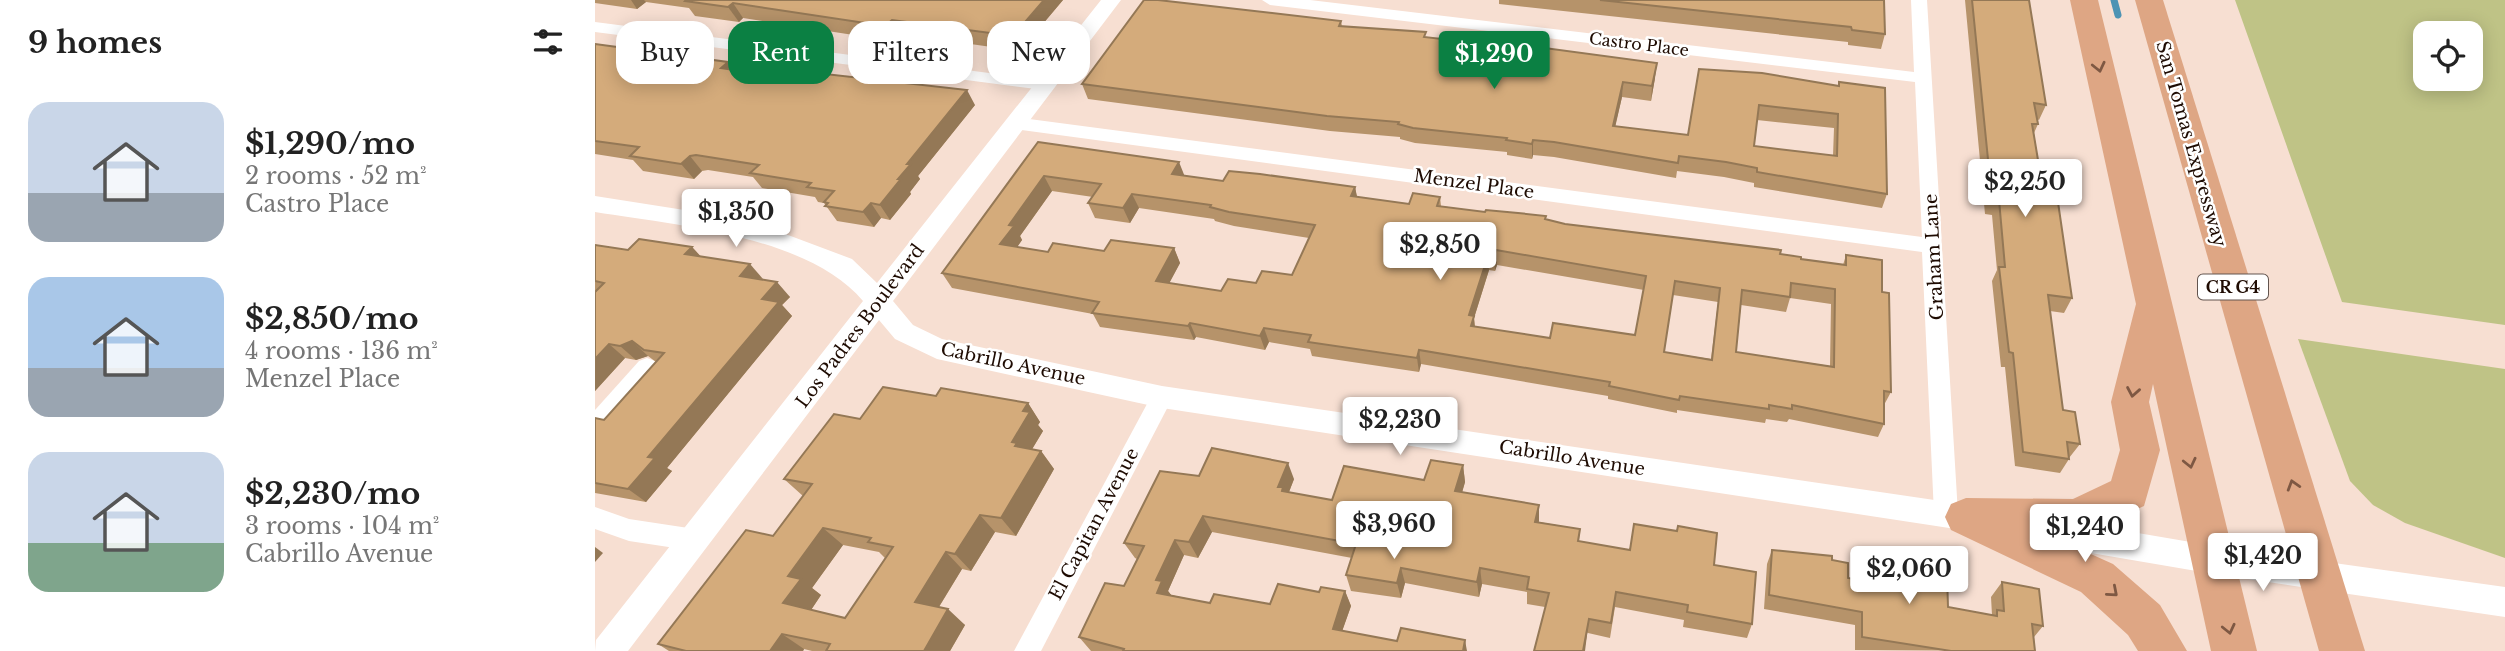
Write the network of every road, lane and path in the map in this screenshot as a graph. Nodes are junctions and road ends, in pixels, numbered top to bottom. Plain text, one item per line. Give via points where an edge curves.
1 (1111, 0) edge
2 (1270, 0) edge
3 (1919, 0) edge
4 (2084, 0) edge
5 (2149, 0) edge
6 (595, 27) edge
7 (1924, 78) junction
8 (1044, 85) junction
9 (1015, 123) junction
10 (595, 204) edge
11 (1933, 246) junction
12 (2152, 301) junction
13 (880, 303) junction
14 (647, 367) edge
15 (1161, 397) junction
16 (595, 426) edge
17 (1956, 516) junction
18 (595, 518) edge
19 (695, 540) junction
20 (2214, 560) junction
21 (2320, 574) junction
22 (2505, 602) edge
23 (608, 651) edge
24 (1027, 651) edge
25 (2164, 651) edge
26 (2234, 651) edge
27 (2342, 651) edge

1 - 8 street, Los Padres Boulevard
2 - 7 street, Castro Place
3 - 7 street, Graham Lane
4 -> 12 highway
21 -> 5 highway, San Tomas Expressway / CR G4
6 - 8 street
7 - 11 street, Graham Lane
8 - 9 street, Los Padres Boulevard
9 - 11 street, Menzel Place
9 - 13 street, Los Padres Boulevard
10 - 13 street, Cabrillo Avenue via 739,226 843,266
11 - 17 street, Graham Lane
12 -> 17 highway via 2130,402 2140,450 2129,493 2076,518
12 -> 20 highway
13 - 15 street, Cabrillo Avenue via 904,332 937,348
13 - 19 street, Los Padres Boulevard
14 - 16 street
15 - 17 street, Cabrillo Avenue
15 - 24 street, El Capitan Avenue
17 - 20 street, Cabrillo Avenue
17 -> 25 highway via 2097,578 2144,620
18 - 19 street via 629,530
19 - 23 street, Los Padres Boulevard
20 - 21 street, Cabrillo Avenue
20 -> 26 highway
21 - 22 street, Cabrillo Avenue
21 - 27 highway, San Tomas Expressway / CR G4

